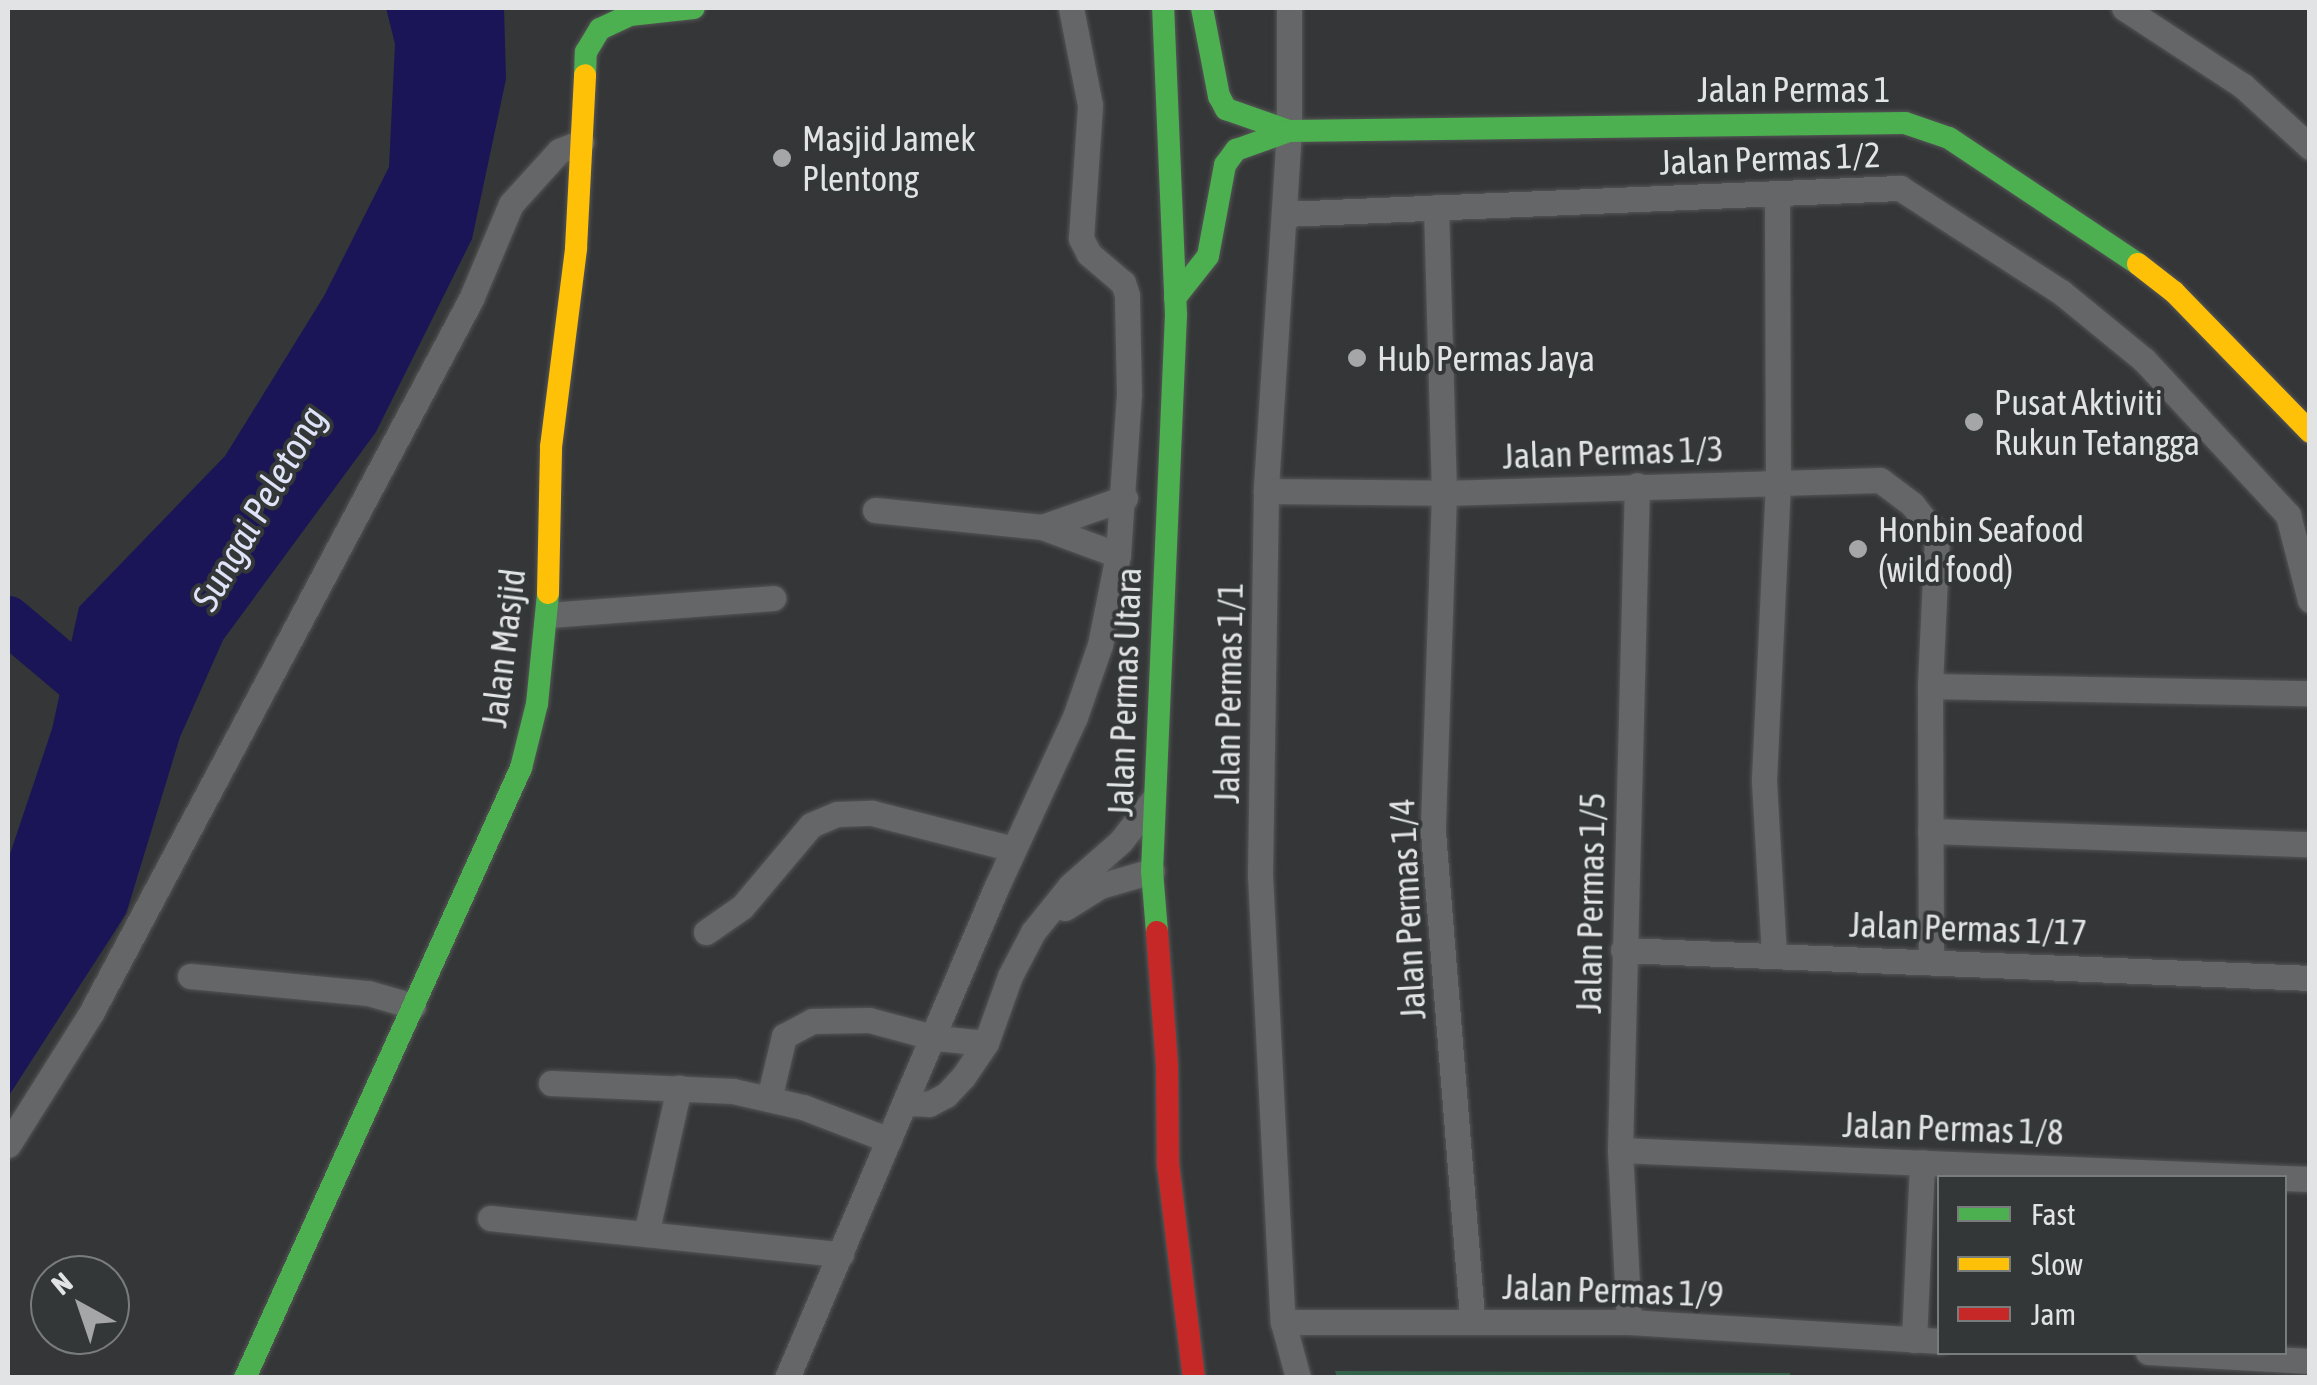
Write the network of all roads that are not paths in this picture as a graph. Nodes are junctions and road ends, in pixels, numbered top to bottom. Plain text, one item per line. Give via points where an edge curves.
1 (694, 8) edge
2 (1071, 8) edge
3 (1164, 8) edge
4 (1202, 8) edge
5 (1289, 8) edge
6 (2124, 8) edge
7 (1289, 131) junction
8 (582, 142) junction
9 (2310, 147) edge
10 (1777, 193) junction
11 (1436, 208) junction
12 (1284, 214) junction
13 (1175, 298) junction
14 (2310, 432) edge
15 (1778, 482) junction
16 (1637, 485) junction
17 (1266, 491) junction
18 (1444, 493) junction
19 (1125, 498) junction
20 (875, 510) dead end
21 (1042, 527) junction
22 (1118, 556) junction
23 (774, 598) dead end
24 (2310, 600) edge
25 (548, 616) junction
26 (1930, 686) junction
27 (2310, 693) edge
28 (1153, 800) junction
29 (1930, 831) junction
30 (2310, 844) edge
31 (1012, 849) junction
32 (1152, 872) junction
33 (706, 932) dead end
34 (1033, 932) junction
35 (1623, 950) junction
36 (1774, 956) junction
37 (1931, 961) junction
38 (190, 976) dead end
39 (2310, 978) edge
40 (413, 1006) junction
41 (936, 1038) junction
42 (986, 1043) junction
43 (550, 1083) dead end
44 (679, 1088) junction
45 (769, 1100) junction
46 (906, 1103) junction
47 (889, 1140) junction
48 (8, 1145) edge
49 (1620, 1150) junction
50 (1922, 1162) junction
51 (2216, 1175) edge
52 (490, 1218) dead end
53 (646, 1234) junction
54 (840, 1254) junction
55 (1472, 1321) junction
56 (1284, 1322) junction
57 (1629, 1322) junction
58 (1927, 1341) edge
59 (2202, 1355) edge
60 (2310, 1361) edge
61 (244, 1378) edge
62 (787, 1378) edge
63 (1194, 1378) edge
64 (1298, 1378) edge

1 - 8 street, Jalan Masjid via 630,16 600,29 586,52
2 - 19 street via 1090,105 1081,238 1088,254 1123,282 1126,295
3 - 13 street, Jalan Permas Utara
4 - 7 street, Jalan Permas 1 via 1226,108
5 - 7 street, Jalan Permas 1/1
6 - 9 street via 2243,86
7 - 12 street, Jalan Permas 1/1
7 - 13 street, Jalan Permas 1 via 1236,150 1225,165 1208,256
7 - 14 street, Jalan Permas 1 via 1906,123 1949,138 2104,238 2174,292
8 - 25 street, Jalan Masjid via 551,448
8 - 48 street via 559,150 511,204 471,298 108,980
10 - 11 street, Jalan Permas 1/2
10 - 15 street
10 - 24 street, Jalan Permas 1/2 via 1900,188 2061,292 2144,360 2288,515
11 - 12 street, Jalan Permas 1/2
11 - 18 street, Jalan Permas 1/4
12 - 17 street, Jalan Permas 1/1
13 - 28 street, Jalan Permas Utara
15 - 16 street, Jalan Permas 1/3
15 - 26 street, Jalan Permas 1/3 via 1880,480 1912,504 1937,536
15 - 36 street via 1764,779
16 - 18 street, Jalan Permas 1/3
16 - 35 street, Jalan Permas 1/5
17 - 18 street, Jalan Permas 1/3
17 - 56 street, Jalan Permas 1/1 via 1260,875
18 - 55 street, Jalan Permas 1/4 via 1434,832
19 - 21 street
19 - 22 street
20 - 21 street
21 - 22 street
22 - 31 street via 1100,645 1075,717
23 - 25 street
25 - 40 street, Jalan Masjid via 521,768
26 - 27 street
26 - 29 street
28 - 32 street, Jalan Permas Utara
28 - 34 street
29 - 30 street
29 - 37 street
31 - 33 street via 872,812 837,814 812,825 742,907
31 - 41 street
32 - 34 street via 1100,886
32 - 63 street, Jalan Permas Utara via 1168,1164
34 - 42 street
35 - 36 street, Jalan Permas 1/17
35 - 49 street, Jalan Permas 1/5
36 - 37 street, Jalan Permas 1/17
37 - 39 street, Jalan Permas 1/17
38 - 40 street via 368,993
40 - 61 street, Jalan Masjid
41 - 42 street
41 - 45 street via 869,1020 794,1028 784,1036
41 - 46 street
42 - 46 street via 946,1095 928,1104
43 - 44 street
44 - 45 street
44 - 53 street
45 - 47 street
46 - 47 street
47 - 54 street
49 - 50 street, Jalan Permas 1/8
49 - 57 street, Jalan Permas 1/5
50 - 51 street, Jalan Permas 1/8
50 - 58 street
52 - 53 street
53 - 54 street
54 - 62 street
55 - 56 street, Jalan Permas 1/9
55 - 57 street, Jalan Permas 1/9
56 - 64 street, Jalan Permas 1/1
57 - 58 street, Jalan Permas 1/9
59 - 60 street

